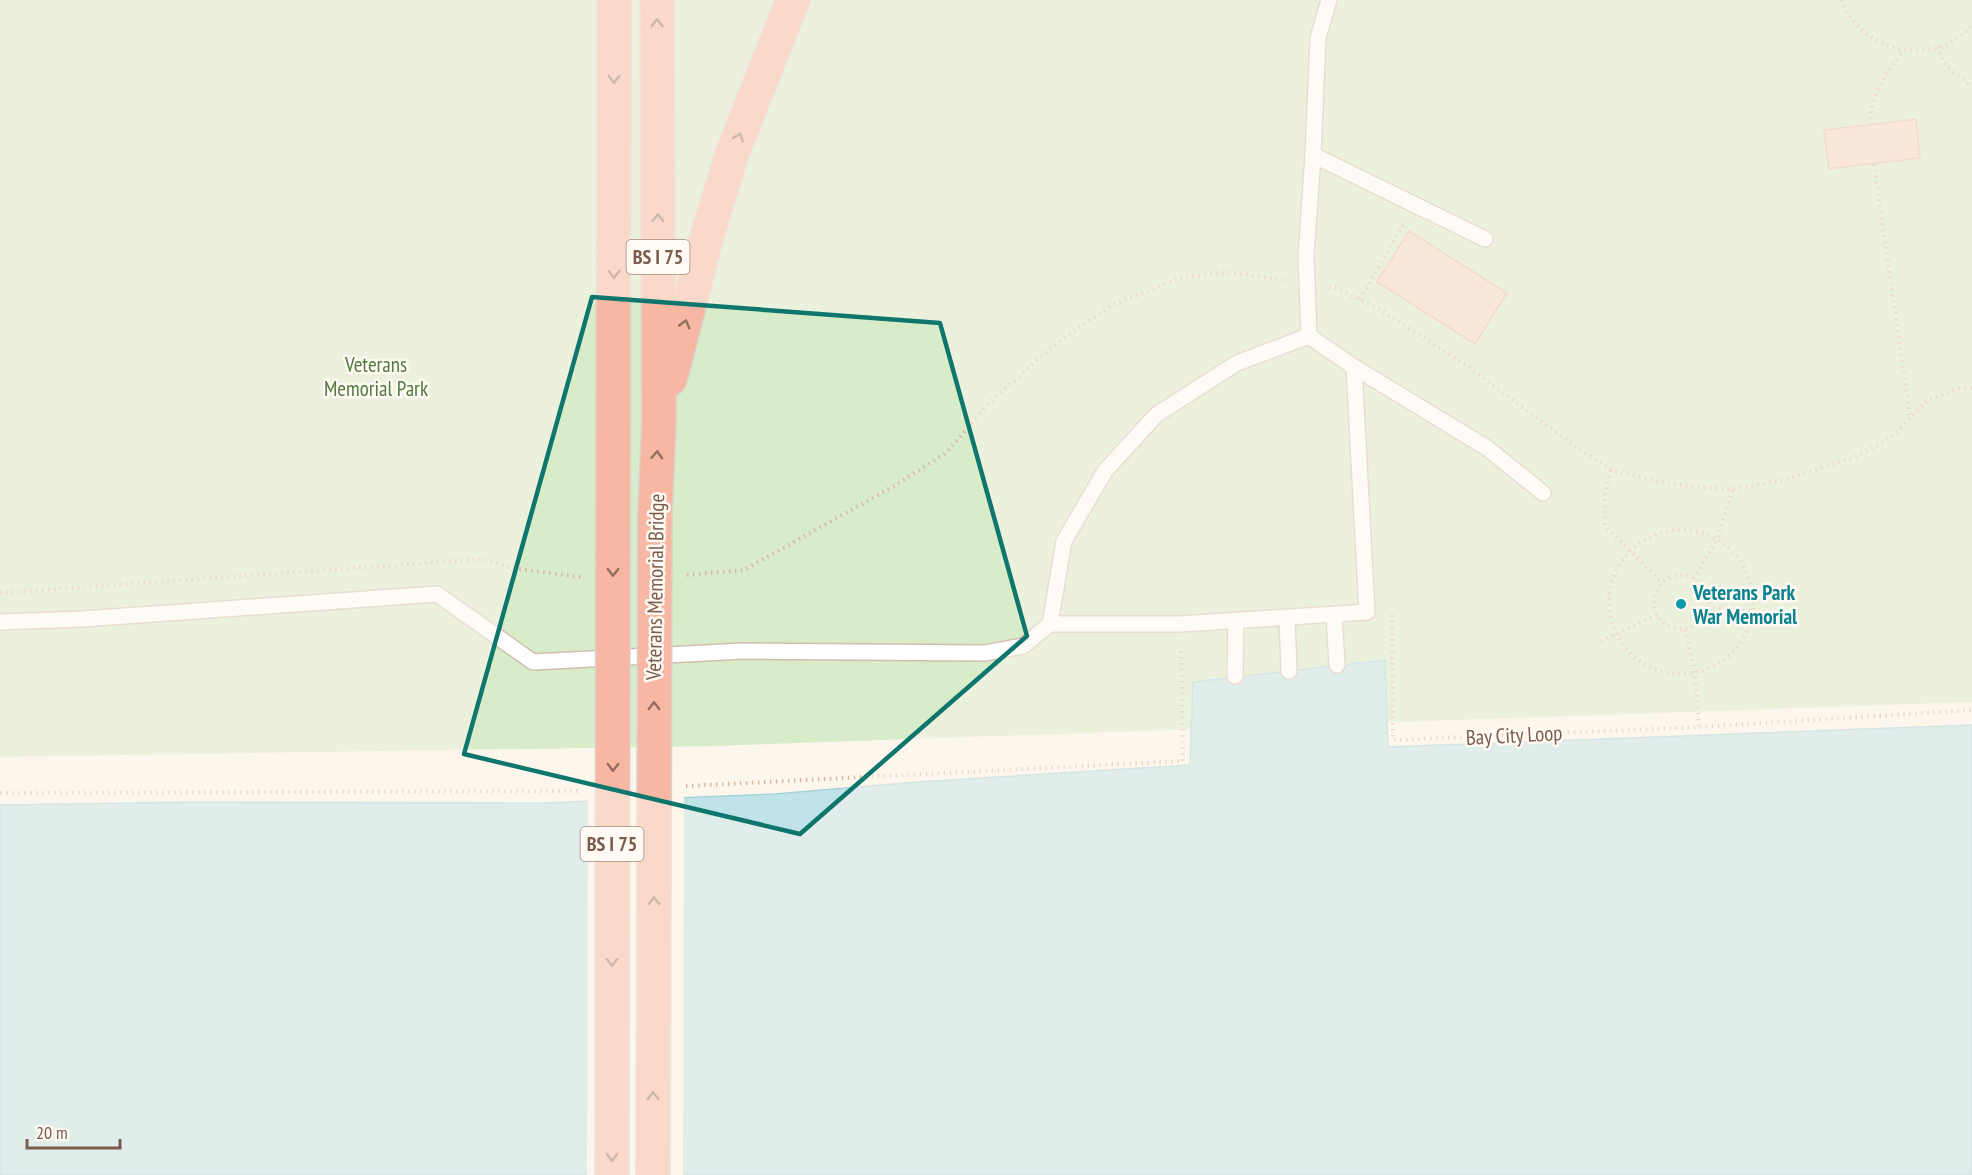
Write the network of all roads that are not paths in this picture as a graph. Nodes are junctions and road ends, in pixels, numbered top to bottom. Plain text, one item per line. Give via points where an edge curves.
1 (614, 0) edge
2 (657, 0) edge
3 (793, 0) edge
4 (1329, 0) edge
5 (1313, 155) junction
6 (1485, 239) dead end
7 (1309, 336) junction
8 (1354, 367) junction
9 (659, 421) junction
10 (1543, 493) dead end
11 (1334, 614) junction
12 (1287, 617) junction
13 (1236, 620) junction
14 (0, 622) edge
15 (1050, 624) junction
16 (1337, 665) dead end
17 (1288, 671) dead end
18 (1235, 676) dead end
19 (612, 1175) edge
20 (653, 1175) edge

1 -> 19 highway, Veterans Memorial Bridge / BS I 75, bridge
9 -> 2 highway, Veterans Memorial Bridge / BS I 75
9 -> 3 highway via 732,154
4 - 5 lane via 1318,38
5 - 6 lane
5 - 7 lane via 1306,256
7 - 8 lane
7 - 15 lane via 1237,363 1156,415 1105,471 1064,541
8 - 10 lane via 1487,448
8 - 11 lane via 1367,612
20 -> 9 highway, Veterans Memorial Bridge / BS I 75, bridge via 655,513
11 - 12 lane
11 - 16 lane
12 - 13 lane
12 - 17 lane
13 - 15 lane
13 - 18 lane
14 - 15 lane via 436,594 533,662 742,651 985,652 1023,646

